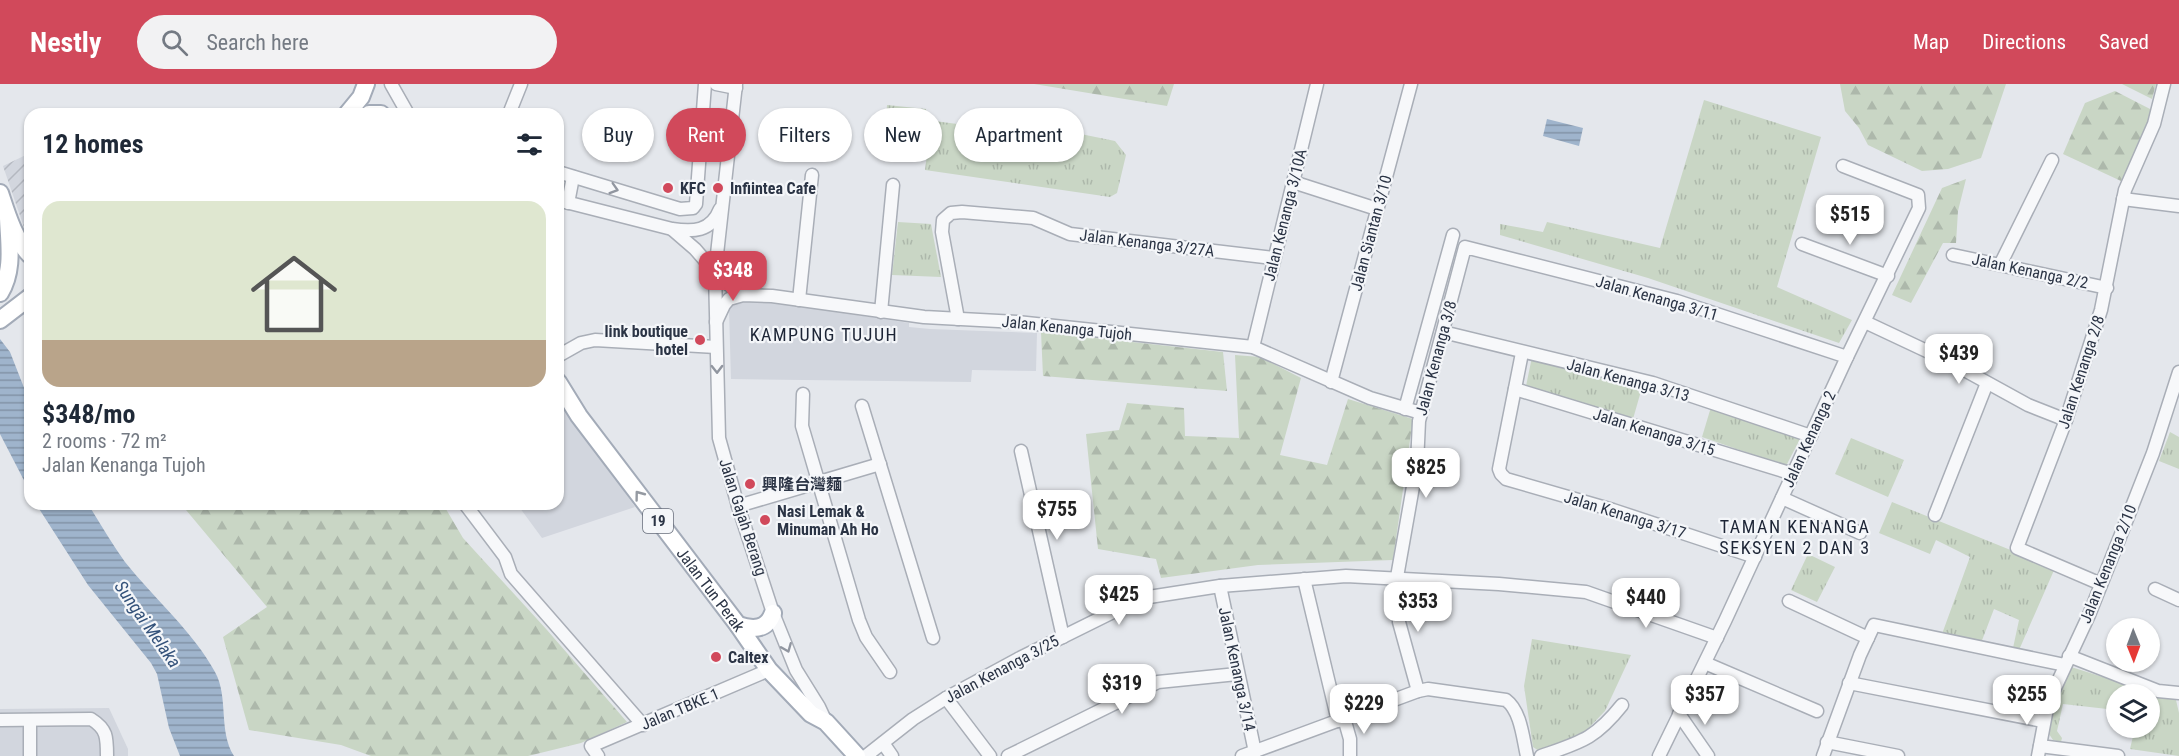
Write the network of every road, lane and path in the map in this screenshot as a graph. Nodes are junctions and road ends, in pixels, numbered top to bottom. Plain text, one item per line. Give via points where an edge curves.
1 (366, 84) edge
2 (390, 84) edge
3 (520, 84) edge
4 (705, 84) edge
5 (716, 84) edge
6 (1317, 84) edge
7 (1411, 84) edge
8 (2164, 84) edge
9 (736, 86) edge
10 (353, 108) edge
11 (404, 108) edge
12 (511, 108) edge
13 (2052, 160) dead end
14 (1843, 166) dead end
15 (564, 174) edge
16 (812, 175) dead end
17 (573, 177) junction
18 (1293, 182) junction
19 (893, 184) dead end
20 (0, 193) edge
21 (2124, 195) junction
22 (724, 199) junction
23 (564, 200) edge
24 (564, 202) edge
25 (2179, 206) edge
26 (1377, 209) junction
27 (8, 218) junction
28 (672, 229) junction
29 (1453, 235) dead end
30 (1802, 244) dead end
31 (1465, 247) joint
32 (24, 248) edge
33 (1953, 255) dead end
34 (1273, 258) junction
35 (2000, 265) junction
36 (715, 272) junction
37 (1888, 276) junction
38 (2107, 288) junction
39 (0, 293) edge
40 (772, 296) junction
41 (799, 300) junction
42 (24, 302) edge
43 (881, 312) junction
44 (1, 319) edge
45 (958, 319) junction
46 (716, 322) junction
47 (1865, 322) junction
48 (1443, 332) junction
49 (716, 347) junction
50 (1253, 347) junction
51 (564, 353) edge
52 (1522, 353) junction
53 (1847, 357) junction
54 (2179, 372) edge
55 (1331, 382) junction
56 (1987, 382) junction
57 (1515, 390) junction
58 (564, 392) edge
59 (2176, 392) edge
60 (803, 394) dead end
61 (862, 406) dead end
62 (1405, 409) junction
63 (1421, 413) junction
64 (2066, 420) junction
65 (1810, 436) junction
66 (1021, 451) dead end
67 (880, 464) junction
68 (1793, 474) junction
69 (817, 483) junction
70 (1782, 498) junction
71 (738, 506) junction
72 (470, 510) edge
73 (1935, 515) dead end
74 (1860, 533) dead end
75 (1755, 557) junction
76 (1397, 578) junction
77 (1304, 579) junction
78 (2101, 584) junction
79 (1220, 586) junction
80 (2155, 589) dead end
81 (2179, 600) edge
82 (1789, 602) dead end
83 (773, 613) junction
84 (738, 626) junction
85 (1063, 637) junction
86 (933, 638) dead end
87 (1717, 638) junction
88 (1868, 638) junction
89 (2067, 661) junction
90 (1705, 663) junction
91 (769, 670) junction
92 (890, 672) dead end
93 (1237, 674) junction
94 (1849, 683) junction
95 (1418, 691) junction
96 (2179, 693) edge
97 (946, 698) junction
98 (1622, 705) dead end
99 (1817, 711) dead end
100 (1679, 714) junction
101 (1341, 719) junction
102 (0, 720) edge
103 (30, 720) junction
104 (2043, 721) junction
105 (826, 722) junction
106 (643, 724) junction
107 (1827, 742) junction
108 (883, 743) junction
109 (594, 751) edge
110 (2039, 751) edge
111 (1255, 752) junction
112 (30, 756) edge
113 (107, 756) edge
114 (856, 756) edge
115 (866, 756) edge
116 (892, 756) edge
117 (990, 756) edge
118 (1008, 756) edge
119 (1242, 756) edge
120 (1350, 756) edge
121 (1527, 756) edge
122 (1541, 756) edge
123 (1659, 756) edge
124 (1708, 756) edge
125 (1823, 756) edge
126 (1898, 756) edge
127 (2118, 756) edge

1 - 10 main road
2 - 11 street
3 - 12 street
17 -> 4 street via 680,209 693,208
5 - 9 street
6 - 18 street, Jalan Kenanga 3/10A
7 - 26 street, Jalan Siantan 3/10
8 - 21 street, Jalan Kenanga 2/8 via 2154,124
9 - 22 street, Jalan Gajah Berang
13 - 35 street
14 - 37 street, Jalan Kenanga 2 via 1918,195 1919,208
15 - 17 street
16 - 41 street
17 - 23 street
18 - 26 street
18 - 34 street, Jalan Kenanga 3/10A
19 - 43 street
20 - 27 main road
21 - 25 street
21 - 38 street, Jalan Kenanga 2/8
22 - 28 street via 713,222 702,229
22 - 36 street, Jalan Gajah Berang
24 - 28 street
26 - 55 street, Jalan Siantan 3/10
27 - 32 main road
27 - 39 main road via 10,264
28 - 36 street
29 - 62 street
30 - 37 street
31 - 48 street, Jalan Kenanga 3/8
31 - 53 street, Jalan Kenanga 3/11 via 1677,301
33 - 35 street, Jalan Kenanga 2/2
34 - 45 street, Jalan Kenanga 3/27A via 1070,234 1033,218 951,213 943,220 942,232
34 - 50 street, Jalan Kenanga 3/10A
35 - 38 street, Jalan Kenanga 2/2
36 - 40 street via 729,285
36 - 46 street, Jalan Gajah Berang
37 - 47 street, Jalan Kenanga 2
38 - 64 street, Jalan Kenanga 2/8
40 - 41 street, Jalan Kenanga Tujoh
40 - 46 street, Jalan Kenanga Tujoh via 735,296 724,305
41 - 43 street, Jalan Kenanga Tujoh
42 - 44 main road
43 - 45 street, Jalan Kenanga Tujoh
45 - 50 street, Jalan Kenanga Tujoh
46 - 49 street, Jalan Gajah Berang
47 - 53 street, Jalan Kenanga 2
47 - 56 street
48 - 52 street, Jalan Kenanga 3/13
48 - 63 street, Jalan Kenanga 3/8
49 - 51 street via 595,340
49 -> 71 street, Jalan Gajah Berang via 719,438
50 - 55 street, Jalan Kenanga Tujoh
52 - 57 street
52 - 65 street, Jalan Kenanga 3/13 via 1653,383
53 - 65 street, Jalan Kenanga 2
54 - 59 street, Jalan Kenanga 2/10
55 - 62 street, Jalan Kenanga Tujoh
56 - 64 street
56 - 73 street
57 - 68 street, Jalan Kenanga 3/15
57 - 75 street, Jalan Kenanga 3/17 via 1499,468 1506,479
84 -> 58 main road, Jalan Tun Perak / 19
59 - 78 street, Jalan Kenanga 2/10
60 - 69 street via 802,426
61 - 67 street
62 - 63 street, Jalan Kenanga Tujoh
63 - 76 street, Jalan Kenanga 3/8 via 1418,464
64 - 78 street, Jalan Kenanga 2/8 via 2017,548
65 - 68 street, Jalan Kenanga 2
66 - 85 street
67 - 69 street
67 - 86 street
68 - 70 street, Jalan Kenanga 2
69 - 71 street
69 - 92 street via 859,620
70 - 74 street
70 - 75 street, Jalan Kenanga 2
71 - 83 street, Jalan Gajah Berang
72 - 106 street via 505,557 511,574
75 - 87 street, Jalan Kenanga 2
76 - 77 street, Jalan Kenanga 3/25
76 - 87 street, Jalan Kenanga 3/25 via 1586,592
76 - 95 street, Jalan Kenanga 3/8 via 1400,622
77 - 79 street, Jalan Kenanga 3/25
77 - 101 street
78 - 89 street, Jalan Kenanga 2/10
79 - 85 street, Jalan Kenanga 3/25 via 1139,600
79 - 93 street, Jalan Kenanga 3/14
80 - 81 street
82 - 88 street
83 - 84 main road via 765,626
83 -> 105 street, Jalan Gajah Berang via 796,670
84 - 91 main road, Jalan Tun Perak / 19
85 - 97 street, Jalan Kenanga 3/25
87 - 90 street, Jalan Kenanga 2
88 - 89 street via 1874,625
88 - 94 street
89 - 96 street via 2158,691
89 - 104 street, Jalan Kenanga 2/10
90 - 99 street
90 - 100 street, Jalan Kenanga 2
91 - 105 main road, Jalan Tun Perak / 19 via 811,714
91 - 106 street, Jalan TBKE 1
93 - 111 street, Jalan Kenanga 3/14
93 - 118 street via 1158,681
94 - 104 street
94 - 107 street
95 - 101 street
95 - 121 street via 1439,690 1506,700 1512,704
97 - 108 street, Jalan Kenanga 3/25
97 - 117 street
98 - 122 street via 1592,736
100 - 123 street, Jalan Kenanga 2
100 - 124 street
101 - 111 street
101 - 120 street via 1350,739
102 - 103 street
103 - 112 street
103 - 113 street via 91,719 101,726 107,738
104 - 110 street, Jalan Kenanga 2/10
105 - 114 main road, Jalan Tun Perak / 19
106 - 109 street, Jalan TBKE 1
107 - 125 street
107 - 126 street
108 - 115 street, Jalan Kenanga 3/25
108 - 116 street
110 - 127 street
111 - 119 street

